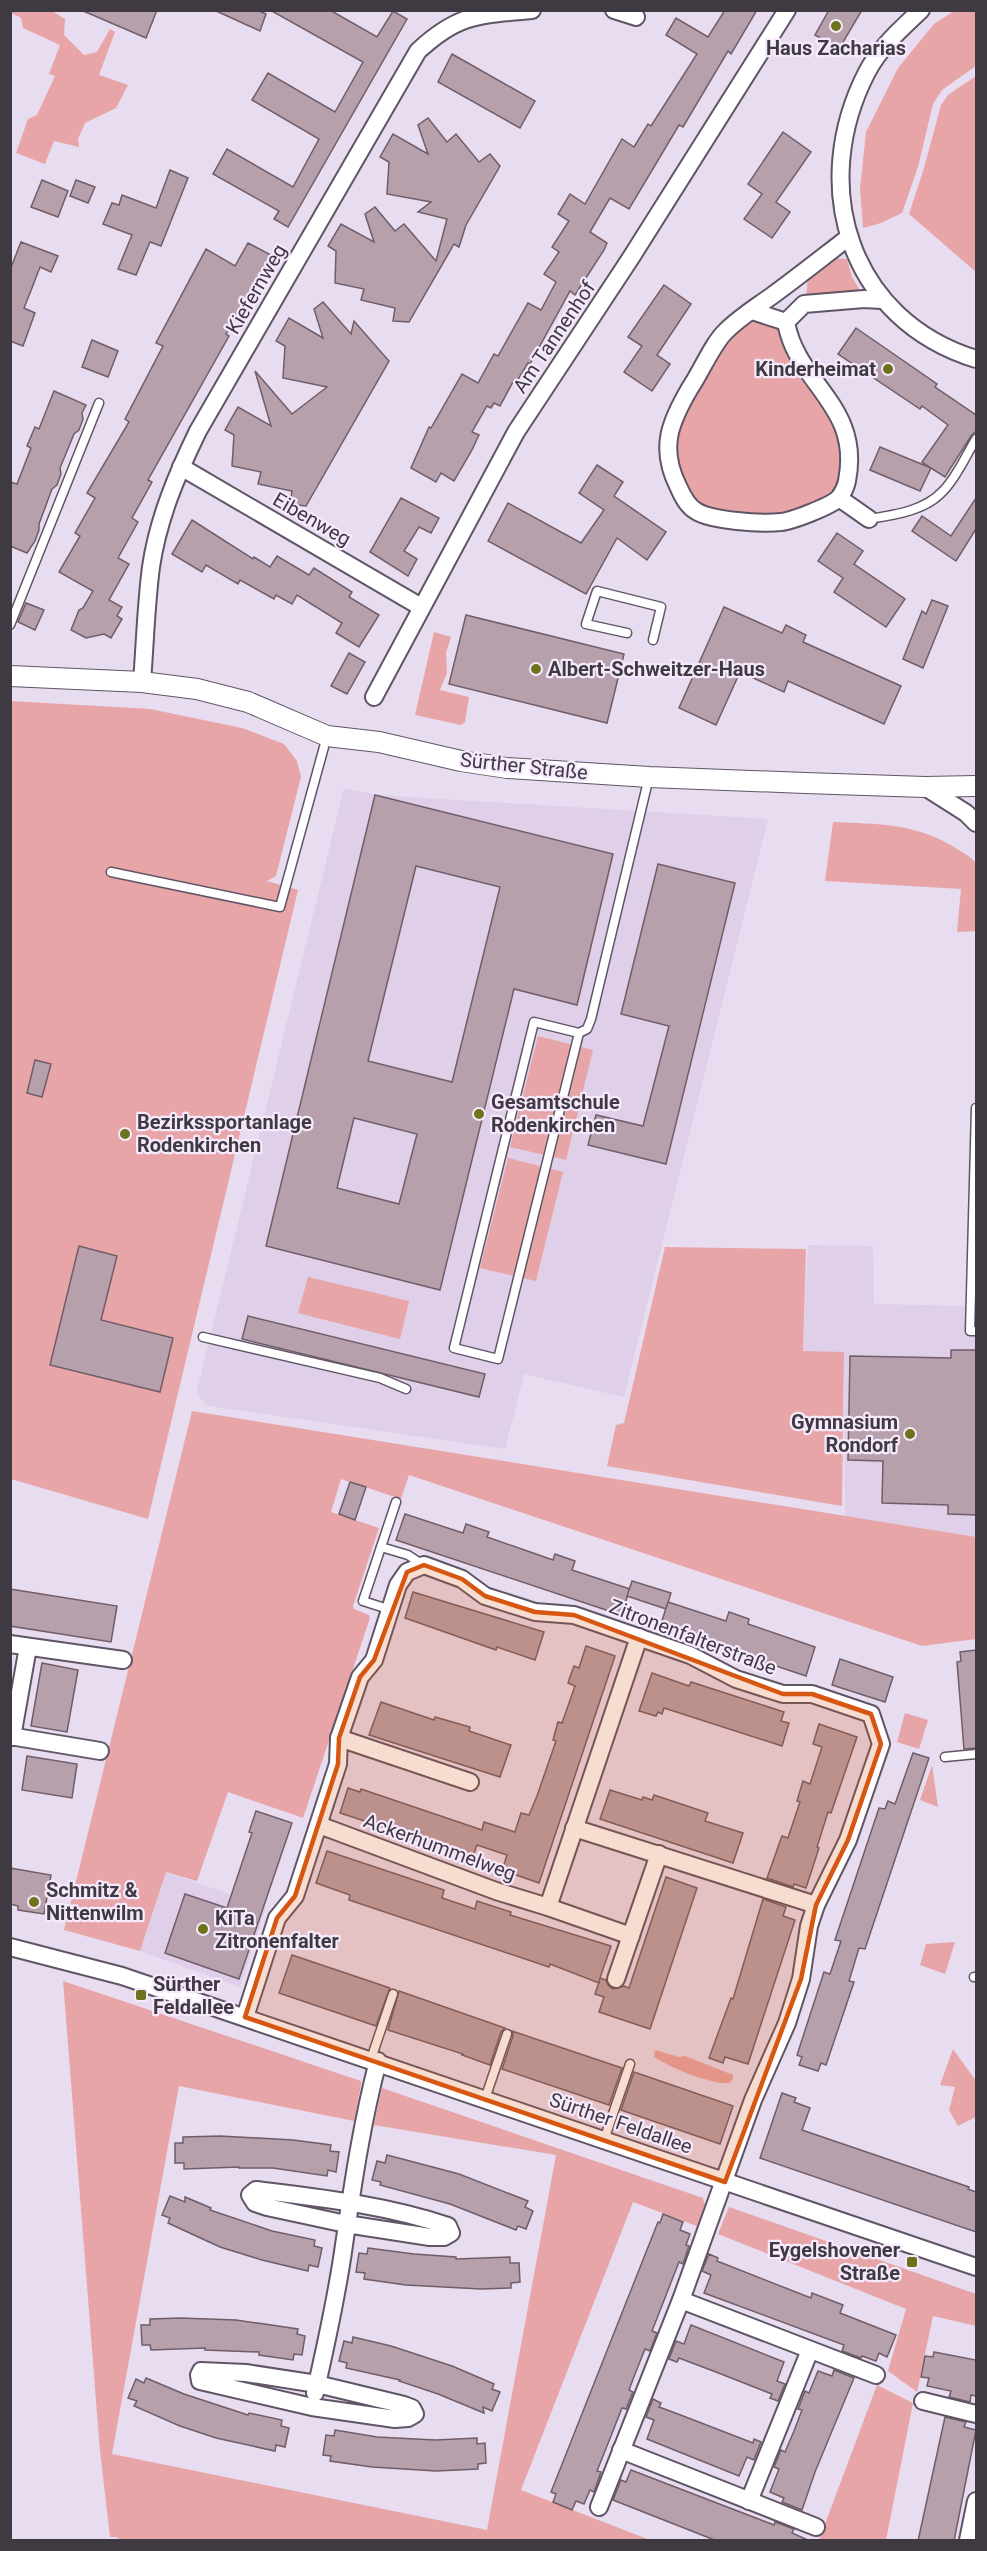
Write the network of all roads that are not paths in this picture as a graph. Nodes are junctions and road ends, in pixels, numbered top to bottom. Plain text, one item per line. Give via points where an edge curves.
1 (532, 10) edge
2 (614, 10) edge
3 (787, 10) edge
4 (921, 10) edge
5 (636, 17) dead end
6 (849, 237) junction
7 (882, 300) junction
8 (752, 311) junction
9 (786, 322) junction
10 (976, 359) edge
11 (99, 404) dead end
12 (976, 439) edge
13 (181, 467) junction
14 (839, 498) junction
15 (869, 519) joint
16 (421, 607) junction
17 (10, 625) edge
18 (627, 633) dead end
19 (653, 640) dead end
20 (10, 676) edge
21 (142, 682) junction
22 (374, 697) dead end
23 (327, 736) junction
24 (649, 777) junction
25 (976, 786) edge
26 (925, 787) junction
27 (976, 823) edge
28 (111, 872) dead end
29 (579, 1033) junction
30 (976, 1108) edge
31 (976, 1331) edge
32 (203, 1337) dead end
33 (406, 1389) dead end
34 (396, 1502) dead end
35 (381, 1547) junction
36 (424, 1565) junction
37 (391, 1610) junction
38 (639, 1637) junction
39 (10, 1644) edge
40 (28, 1647) junction
41 (123, 1660) dead end
42 (11, 1737) edge
43 (339, 1737) junction
44 (100, 1751) dead end
45 (976, 1754) edge
46 (945, 1757) dead end
47 (470, 1782) dead end
48 (319, 1825) junction
49 (574, 1828) junction
50 (659, 1854) junction
51 (816, 1905) junction
52 (548, 1907) junction
53 (631, 1936) junction
54 (10, 1947) edge
55 (616, 1979) dead end
56 (393, 1994) dead end
57 (244, 2017) junction
58 (507, 2034) dead end
59 (374, 2060) junction
60 (630, 2064) dead end
61 (486, 2099) junction
62 (604, 2140) junction
63 (725, 2182) junction
64 (349, 2202) junction
65 (346, 2224) junction
66 (976, 2267) edge
67 (681, 2300) junction
68 (810, 2350) junction
69 (876, 2375) dead end
70 (317, 2384) junction
71 (922, 2401) dead end
72 (312, 2407) junction
73 (976, 2414) edge
74 (621, 2450) junction
75 (749, 2501) junction
76 (976, 2501) edge
77 (599, 2507) dead end
78 (816, 2526) dead end
79 (968, 2541) edge

1 - 13 street, Kiefernweg via 480,15 456,22 418,51 198,431
2 - 5 street
3 - 16 street, Am Tannenhof via 702,148 516,432
4 - 6 street via 878,54 849,119 840,186
6 - 7 street via 864,273
6 - 8 street
7 - 9 street via 804,304
7 - 10 street via 911,327
8 - 9 street
8 - 14 street via 725,332 682,402 669,431 667,451 672,475 696,512 742,522 782,522
9 - 14 street via 794,350 837,410 847,437 848,474
11 - 17 lane
12 - 15 lane via 943,491 926,504 900,514
13 - 16 street, Eibenweg
13 - 21 street, Kiefernweg via 163,513 151,564
14 - 15 street
16 - 22 street, Am Tannenhof
18 - 19 lane via 586,624 597,591 661,607
20 - 21 street, Sürther Straße
21 - 23 street, Sürther Straße via 196,689 248,702
23 - 24 street, Sürther Straße via 379,742 507,768
23 - 28 lane via 280,907
24 - 26 street, Sürther Straße
24 - 29 lane via 591,1019 587,1029
25 - 26 street, Sürther Straße
26 - 27 street
29 - 29 lane via 498,1359 454,1348 534,1022
30 - 31 lane via 970,1331
32 - 33 lane via 380,1378
34 - 35 lane
35 - 36 lane via 408,1555
35 - 37 lane via 363,1601
36 - 37 street via 407,1572 398,1585
36 - 38 street, Zitronenfalterstraße via 462,1579 485,1596 535,1612 574,1615
37 - 43 street via 374,1660 360,1677
38 - 49 street
38 - 51 street, Zitronenfalterstraße via 690,1655 736,1679 783,1694 812,1694 871,1714 881,1744 848,1840
39 - 40 street
40 - 41 street
40 - 42 street
42 - 44 street
43 - 47 street
43 - 48 street via 338,1764
45 - 46 lane
48 - 52 street, Ackerhummelweg
48 - 57 street via 295,1896 277,1918
49 - 50 street
49 - 52 street
50 - 51 street
50 - 53 street
51 - 63 street, Zitronenfalterstraße via 801,1979 787,2023 753,2100
52 - 53 street, Ackerhummelweg
53 - 55 street
54 - 57 street, Sürther Feldallee via 122,1976
56 - 59 lane
57 - 59 street, Sürther Feldallee
58 - 61 lane
59 - 61 street, Sürther Feldallee
59 - 64 street
60 - 62 lane
61 - 62 street, Sürther Feldallee
62 - 63 street, Sürther Feldallee
63 - 66 street, Sürther Feldallee
63 - 67 street, Zitronenfalterstraße
64 - 65 street
64 - 65 street via 256,2190 250,2195 255,2203 267,2207
64 - 65 street via 434,2221 448,2226 451,2232 444,2237 430,2237
65 - 70 street
67 - 68 street
67 - 74 street, Zitronenfalterstraße
68 - 69 street
68 - 75 street
70 - 72 street
70 - 72 street via 404,2405 415,2414 395,2419
70 - 72 street via 246,2373 201,2371 199,2375 201,2381
71 - 73 street
74 - 75 street
74 - 77 street, Zitronenfalterstraße
75 - 78 street
76 - 79 street

